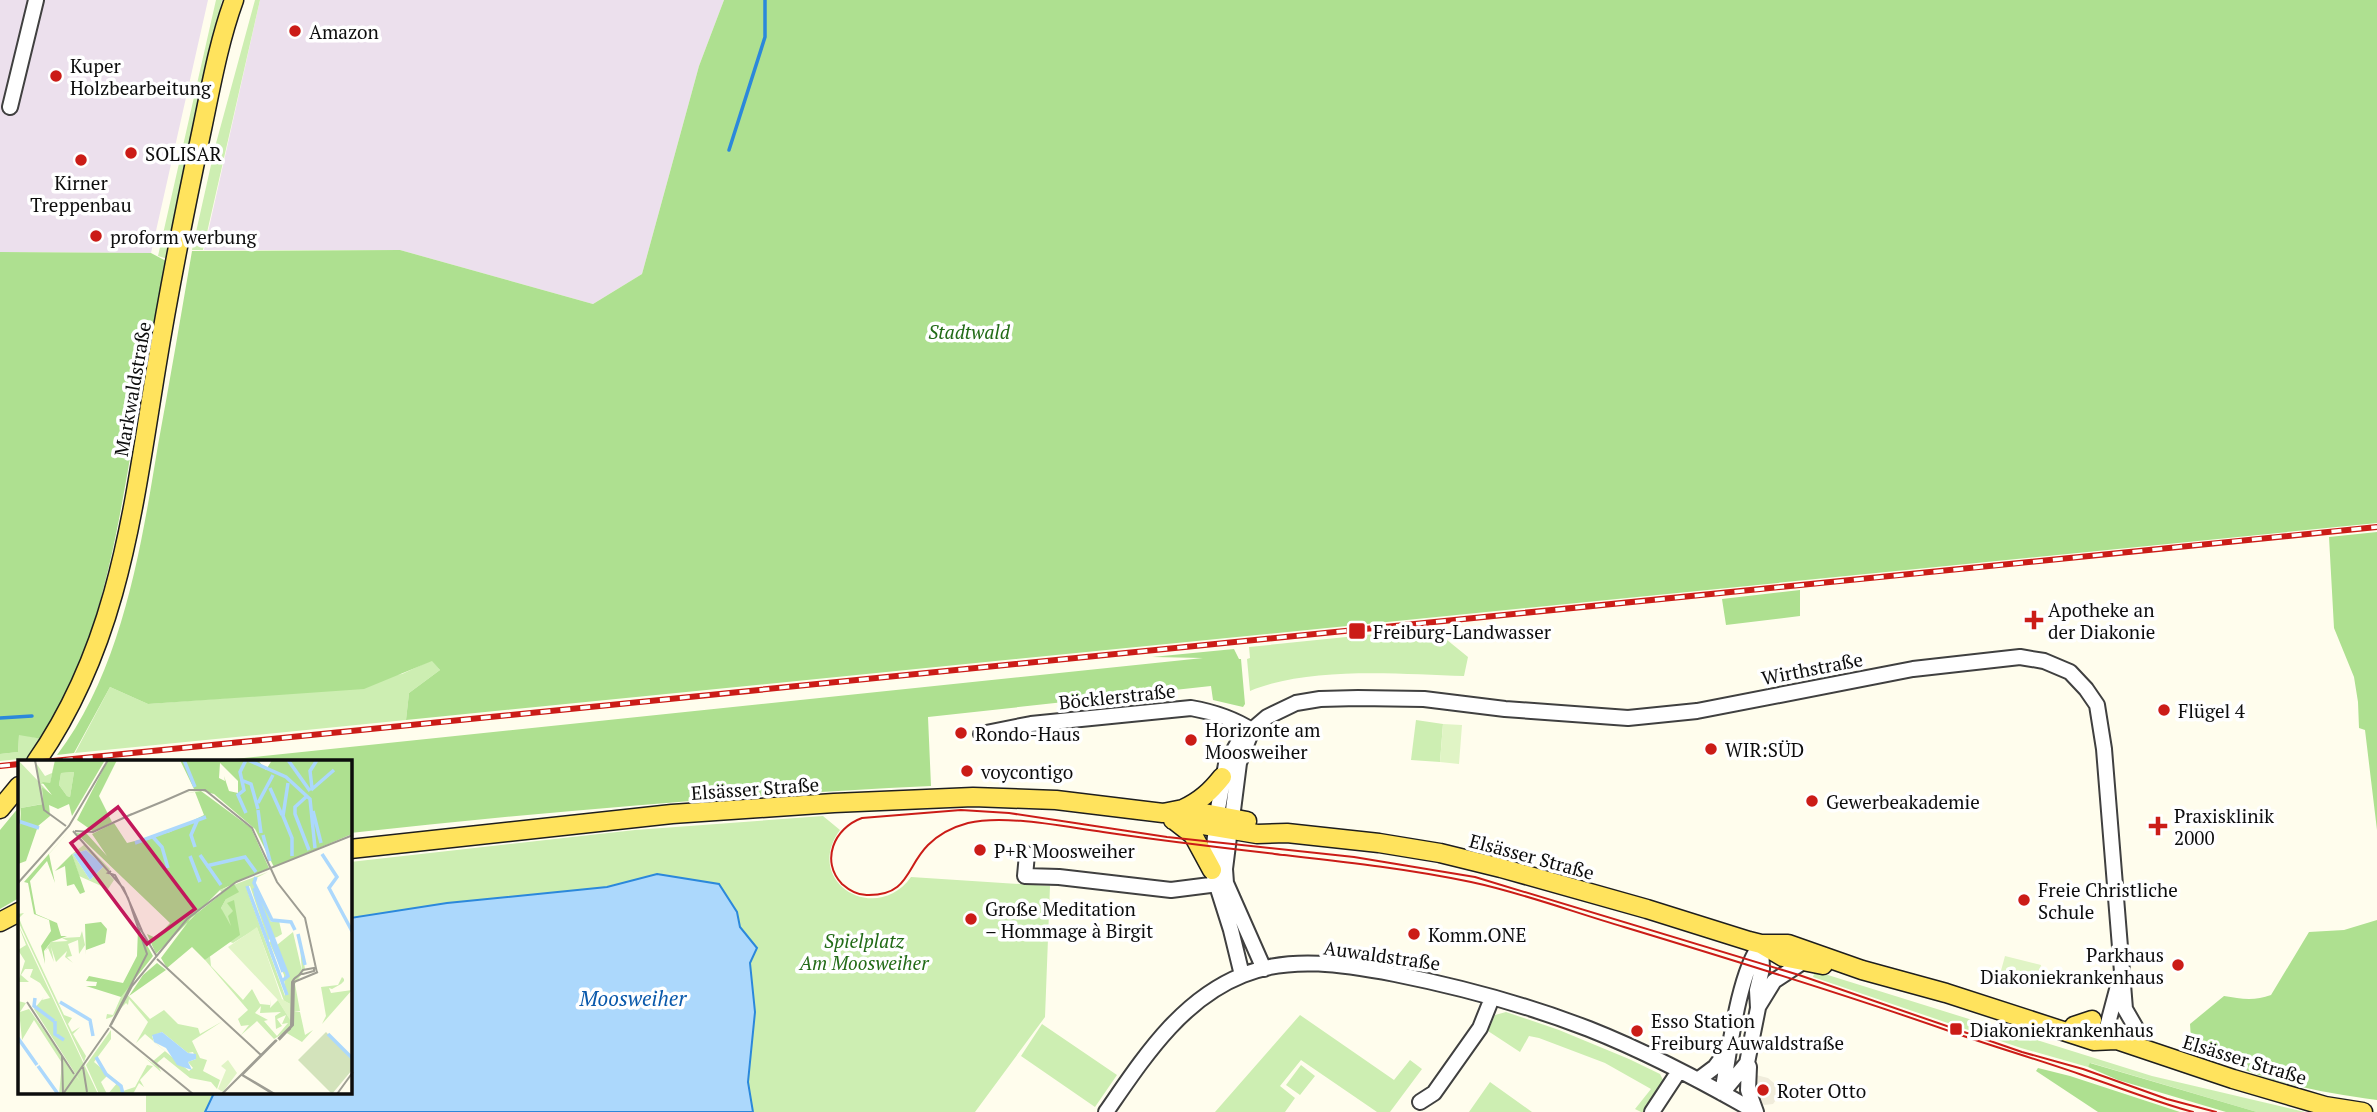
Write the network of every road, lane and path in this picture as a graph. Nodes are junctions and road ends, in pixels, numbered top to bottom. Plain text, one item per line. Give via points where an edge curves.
1 (36, 0) edge
2 (233, 2) edge
3 (10, 107) dead end
4 (1253, 731) junction
5 (981, 734) dead end
6 (37, 760) edge
7 (1222, 777) junction
8 (18, 788) edge
9 (0, 809) edge
10 (1173, 814) junction
11 (1224, 822) junction
12 (352, 849) edge
13 (1027, 854) dead end
14 (1218, 880) junction
15 (18, 913) edge
16 (0, 922) edge
17 (1757, 949) junction
18 (1803, 962) junction
19 (1264, 969) junction
20 (1862, 970) junction
21 (1242, 975) junction
22 (1492, 998) junction
23 (2119, 1004) junction
24 (1758, 1008) junction
25 (2092, 1020) joint
26 (2050, 1025) junction
27 (2074, 1026) junction
28 (2140, 1035) joint
29 (2116, 1040) junction
30 (1730, 1047) junction
31 (2157, 1053) junction
32 (1747, 1063) junction
33 (1679, 1071) junction
34 (1699, 1080) junction
35 (1723, 1093) junction
36 (1420, 1102) dead end
37 (1106, 1112) edge
38 (1652, 1112) edge
39 (1756, 1112) edge
40 (2362, 1112) edge

1 - 3 street
2 - 6 main road, Markwaldstraße via 183,222 119,573 94,656
4 - 5 street, Böcklerstraße via 1236,720 1191,708 1031,724
4 - 7 street, Wirthstraße via 1239,741
4 - 11 street, Wirthstraße
4 - 23 street, Wirthstraße via 1280,709 1320,699 1424,699 1639,718 1913,669 2020,657 2044,661 2070,672 2097,705 2122,955
7 - 10 main road via 1196,803
7 - 11 street, Wirthstraße
8 - 9 main road
10 - 11 main road, Elsässer Straße
10 - 12 main road, Elsässer Straße via 1033,798 915,799 672,814
10 - 14 main road via 1193,835
11 - 14 street
11 - 17 main road, Elsässer Straße via 1257,834 1379,843 1468,859 1634,905
13 - 14 street via 1025,876 1171,890
14 - 19 street
14 - 21 street
15 - 16 main road
17 - 18 main road, Elsässer Straße
17 - 20 main road, Elsässer Straße via 1788,944
17 - 24 street via 1762,969
17 - 30 street
18 - 20 main road, Elsässer Straße
18 - 24 street via 1774,981
19 - 21 street, Auwaldstraße
19 - 22 street, Auwaldstraße via 1335,964
20 - 26 main road, Elsässer Straße
21 - 37 street, Auwaldstraße via 1189,1007 1171,1025
22 - 33 street, Auwaldstraße via 1588,1029
22 - 36 street via 1480,1028 1434,1093
23 - 25 street
23 - 28 street
23 - 29 street, Wirthstraße
24 - 32 street, Auwaldstraße
25 - 27 main road
26 - 27 main road, Elsässer Straße
26 - 29 main road, Elsässer Straße via 2094,1041
27 - 29 main road, Elsässer Straße
28 - 31 main road
29 - 31 main road, Elsässer Straße
30 - 34 street
30 - 35 street
31 - 40 main road, Elsässer Straße via 2326,1106
32 - 35 street, Auwaldstraße
32 - 39 street, Auwaldstraße via 1748,1090
33 - 34 street, Auwaldstraße
33 - 38 street
34 - 35 street, Auwaldstraße
35 - 39 street, Auwaldstraße

